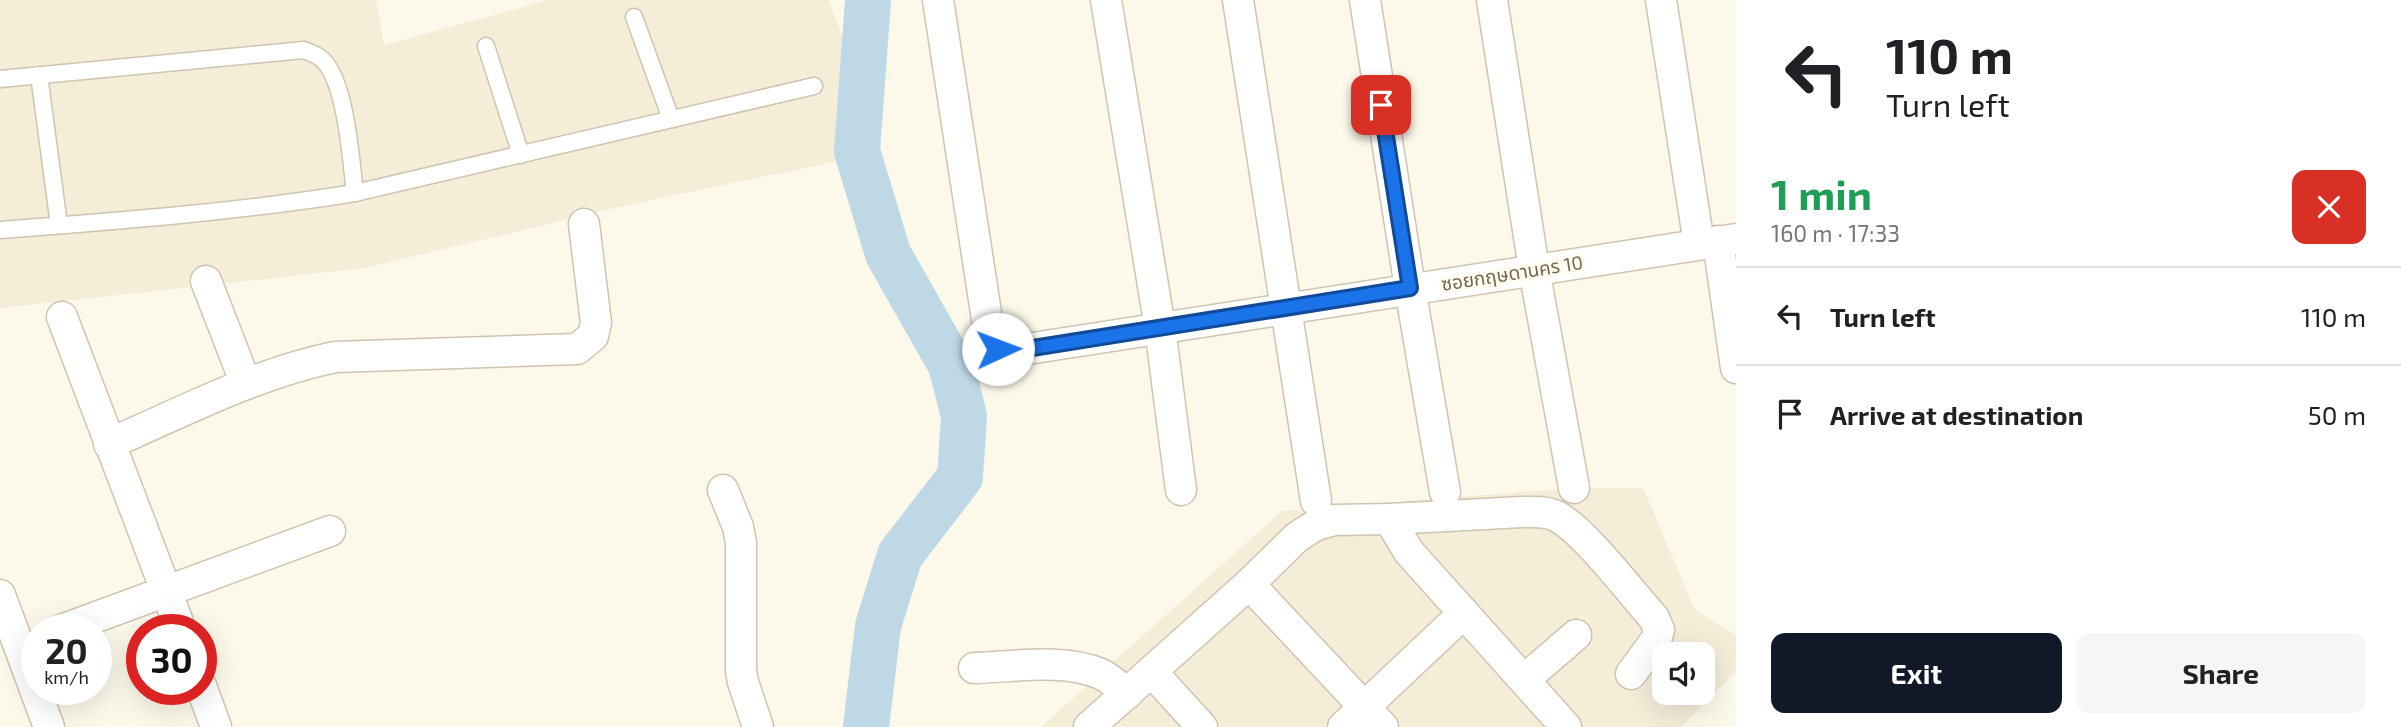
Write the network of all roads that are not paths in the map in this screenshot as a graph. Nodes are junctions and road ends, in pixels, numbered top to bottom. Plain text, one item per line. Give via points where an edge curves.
1 (938, 0) edge
2 (1106, 0) edge
3 (1238, 0) edge
4 (1365, 0) edge
5 (1492, 0) edge
6 (1661, 0) edge
7 (634, 17) dead end
8 (486, 46) dead end
9 (39, 75) junction
10 (0, 79) edge
11 (814, 86) dead end
12 (671, 120) junction
13 (521, 155) junction
14 (355, 193) junction
15 (584, 224) dead end
16 (59, 225) junction
17 (0, 230) edge
18 (1718, 241) edge
19 (1534, 269) junction
20 (206, 281) dead end
21 (1410, 288) junction
22 (1286, 307) junction
23 (62, 317) dead end
24 (1160, 328) junction
25 (1736, 368) edge
26 (246, 384) junction
27 (109, 444) junction
28 (1574, 488) dead end
29 (723, 490) dead end
30 (1181, 490) dead end
31 (1445, 492) dead end
32 (1316, 501) dead end
33 (1388, 519) junction
34 (330, 531) dead end
35 (1249, 584) junction
36 (167, 590) junction
37 (0, 595) edge
38 (103, 614) edge
39 (175, 614) edge
40 (1464, 614) junction
41 (21, 632) edge
42 (1576, 635) dead end
43 (974, 668) dead end
44 (1152, 672) junction
45 (1631, 674) dead end
46 (1524, 680) junction
47 (1128, 694) junction
48 (43, 705) edge
49 (208, 705) edge
50 (1363, 720) edge
51 (49, 727) edge
52 (216, 727) edge
53 (758, 727) edge
54 (1090, 727) edge
55 (1202, 727) edge
56 (1566, 727) edge

1 - 24 street, ซอยกฤษดานคร 10 via 990,339 1008,352
2 - 24 street
3 - 22 street
4 - 21 street
5 - 19 street
6 - 18 street
7 - 12 lane
8 - 13 lane
9 - 10 lane
9 - 14 lane via 304,50 321,57 334,77 345,114
9 - 16 lane
11 - 12 lane
12 - 13 lane
13 - 14 lane
14 - 16 lane via 185,216
15 - 26 street via 596,323 593,336 577,349 335,357
16 - 17 lane
18 - 19 street, ซอยกฤษดานคร 10
18 - 25 street
19 - 21 street, ซอยกฤษดานคร 10
19 - 28 street
20 - 26 street
21 - 22 street, ซอยกฤษดานคร 10
21 - 31 street
22 - 24 street, ซอยกฤษดานคร 10
22 - 32 street
23 - 27 street
24 - 30 street
26 - 27 street
27 - 36 street
29 - 53 street via 741,543 741,671
33 - 35 street via 1316,525 1297,537
33 - 40 street via 1409,552
33 - 45 street via 1541,512 1572,525 1660,630
34 - 36 street
35 - 44 street
35 - 50 street
36 - 38 street
36 - 39 street
37 - 41 street
40 - 46 street
40 - 50 street
42 - 46 street
43 - 47 street via 1080,668 1103,675
44 - 47 street
44 - 55 street
46 - 56 street
47 - 54 street
48 - 51 street
49 - 52 street

